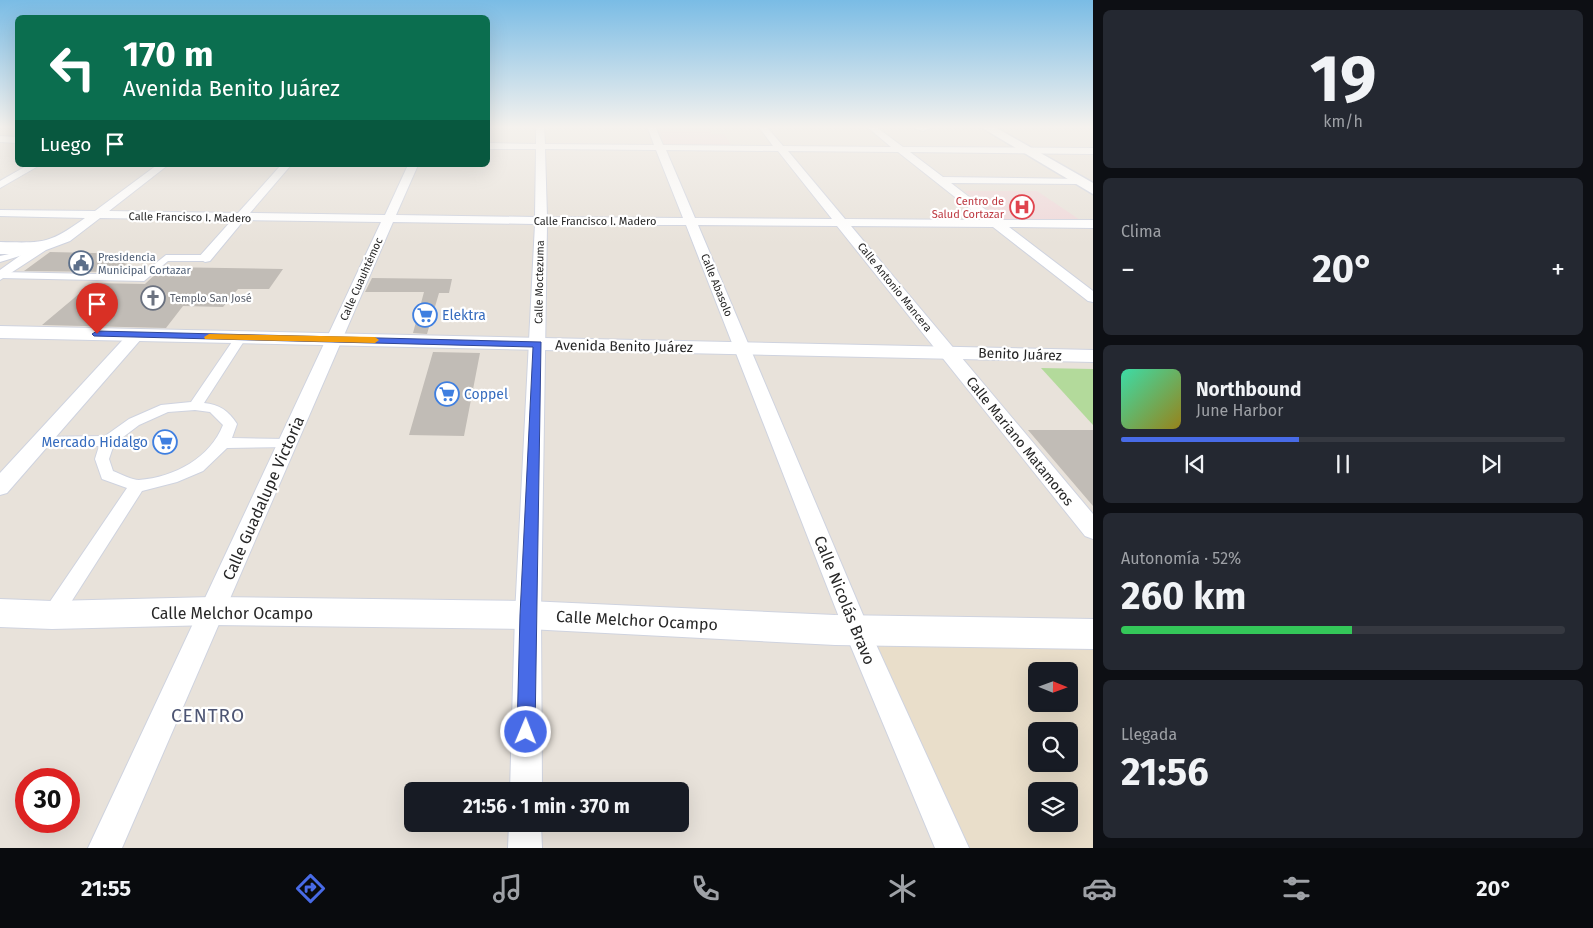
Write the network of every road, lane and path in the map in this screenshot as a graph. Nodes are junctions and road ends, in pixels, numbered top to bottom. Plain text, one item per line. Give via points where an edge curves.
1 (540, 166) edge
2 (667, 166) edge
3 (796, 166) edge
4 (922, 166) edge
5 (1056, 166) edge
6 (1064, 166) edge
7 (32, 167) edge
8 (160, 167) edge
9 (284, 167) edge
10 (412, 167) edge
11 (941, 180) junction
12 (1087, 181) edge
13 (0, 185) edge
14 (1093, 189) edge
15 (0, 213) edge
16 (98, 216) junction
17 (242, 218) junction
18 (388, 219) junction
19 (541, 220) junction
20 (691, 221) junction
21 (843, 223) junction
22 (997, 223) junction
23 (1093, 224) edge
24 (0, 246) edge
25 (36, 249) junction
26 (0, 250) edge
27 (205, 258) joint
28 (0, 259) edge
29 (0, 275) edge
30 (1093, 298) edge
31 (0, 332) edge
32 (136, 335) junction
33 (240, 338) junction
34 (334, 339) junction
35 (538, 344) junction
36 (744, 350) junction
37 (948, 352) junction
38 (1093, 356) edge
39 (195, 406) junction
40 (40, 440) junction
41 (108, 441) junction
42 (223, 443) junction
43 (286, 444) junction
44 (138, 486) junction
45 (0, 487) edge
46 (1093, 530) edge
47 (213, 611) junction
48 (0, 614) edge
49 (52, 615) junction
50 (528, 615) junction
51 (857, 630) junction
52 (1093, 634) edge
53 (526, 782) edge
54 (525, 832) edge
55 (105, 848) edge
56 (525, 848) edge
57 (952, 848) edge

1 - 19 street, Calle Moctezuma
2 - 20 street, Calle Abasolo
3 - 21 street, Calle Antonio Mancera
4 - 11 street
5 - 12 main road
6 - 12 main road
7 - 13 street
8 - 16 street
9 - 17 street
10 - 18 street, Calle Cuauhtémoc
11 - 12 street
11 - 22 street
12 - 14 main road
15 - 16 street, Calle Francisco I. Madero
16 - 17 street, Calle Francisco I. Madero
16 - 25 street via 66,238
17 - 18 street, Calle Francisco I. Madero
17 - 27 street
18 - 19 street, Calle Francisco I. Madero
18 - 34 street, Calle Cuauhtémoc
19 - 20 street, Calle Francisco I. Madero
19 - 35 street, Calle Moctezuma
20 - 21 street, Calle Francisco I. Madero
20 - 36 street, Calle Abasolo
21 - 22 street, Calle Francisco I. Madero
21 - 37 street, Calle Antonio Mancera
22 - 23 street, Calle Francisco I. Madero
22 - 30 street
24 - 25 street
25 - 26 street
25 - 28 street
25 - 29 street
27 - 29 street via 166,258 144,278
31 - 32 street, Avenida Benito Juárez
32 - 33 street, Avenida Benito Juárez
32 - 40 street
33 - 34 street, Avenida Benito Juárez
33 - 39 street
34 - 35 street, Avenida Benito Juárez
34 - 43 street, Calle Guadalupe Victoria
35 - 36 street, Avenida Benito Juárez
35 - 50 street, Calle Moctezuma
36 - 37 street, Avenida Benito Juárez
36 - 51 street, Calle Nicolás Bravo
37 - 38 street, Benito Juárez
37 - 46 street, Calle Mariano Matamoros
39 - 41 street via 166,408 134,422
39 - 42 street via 214,408 230,424
40 - 41 street
40 - 45 street
41 - 44 street via 102,459 108,475
42 - 43 street
42 - 44 street via 198,467 172,478
43 - 47 street, Calle Guadalupe Victoria
44 - 49 street
47 - 49 street, Calle Melchor Ocampo
47 - 50 street, Calle Melchor Ocampo
47 - 55 street, Calle Guadalupe Victoria
48 - 49 street, Calle Melchor Ocampo
50 - 51 street, Calle Melchor Ocampo
50 - 53 street, Calle Moctezuma
51 - 52 street, Calle Melchor Ocampo
51 - 57 street, Calle Nicolás Bravo
54 - 56 street

